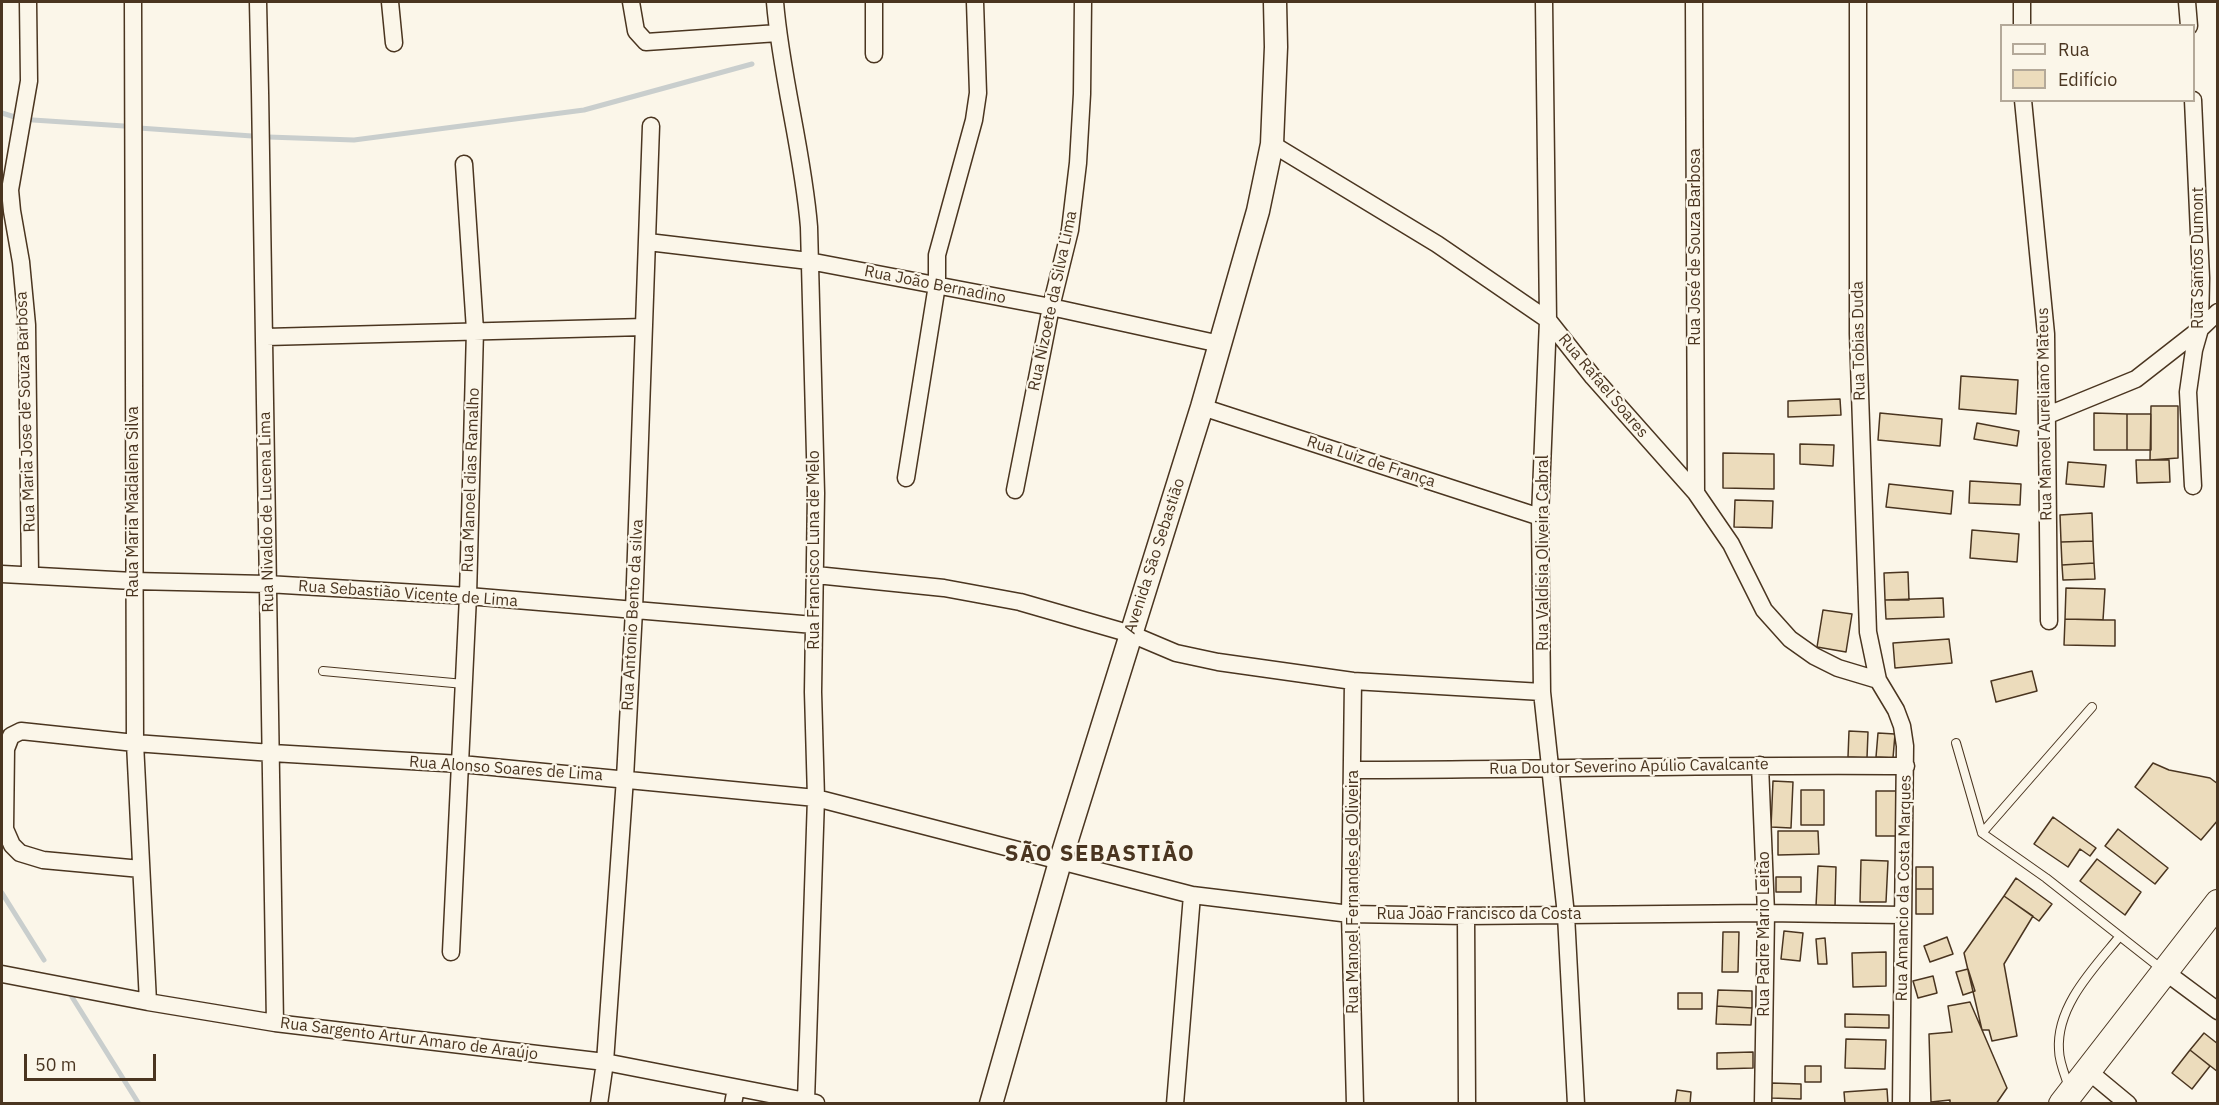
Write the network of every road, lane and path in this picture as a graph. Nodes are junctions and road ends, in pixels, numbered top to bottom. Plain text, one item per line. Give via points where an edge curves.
1 (28, 2) edge
2 (133, 2) edge
3 (258, 2) edge
4 (390, 2) edge
5 (632, 2) edge
6 (775, 2) edge
7 (874, 2) edge
8 (975, 2) edge
9 (1083, 2) edge
10 (1275, 2) edge
11 (1544, 2) edge
12 (1694, 2) edge
13 (1858, 2) edge
14 (2022, 2) edge
15 (2187, 2) edge
16 (2022, 24) edge
17 (2189, 24) edge
18 (778, 33) junction
19 (394, 43) dead end
20 (874, 54) dead end
21 (2023, 102) edge
22 (2193, 102) edge
23 (651, 126) dead end
24 (1272, 144) junction
25 (464, 164) dead end
26 (648, 242) junction
27 (809, 261) junction
28 (937, 285) junction
29 (1050, 307) junction
30 (2217, 312) edge
31 (1548, 320) junction
32 (644, 327) junction
33 (2200, 329) junction
34 (475, 330) junction
35 (266, 337) junction
36 (1220, 344) junction
37 (1202, 407) junction
38 (2048, 415) junction
39 (906, 478) dead end
40 (2193, 486) dead end
41 (1015, 490) dead end
42 (1695, 493) junction
43 (1540, 517) junction
44 (2, 574) edge
45 (30, 574) junction
46 (816, 575) junction
47 (133, 580) junction
48 (267, 584) junction
49 (468, 596) junction
50 (634, 610) junction
51 (2049, 621) dead end
52 (814, 625) junction
53 (1131, 634) junction
54 (323, 671) dead end
55 (1878, 680) junction
56 (1353, 681) junction
57 (464, 684) junction
58 (1542, 692) junction
59 (2092, 707) dead end
60 (135, 743) junction
61 (1956, 743) dead end
62 (272, 753) junction
63 (461, 764) junction
64 (1760, 765) junction
65 (1906, 766) junction
66 (1352, 770) junction
67 (1552, 770) junction
68 (625, 778) junction
69 (816, 798) junction
70 (1983, 833) junction
71 (1060, 862) junction
72 (141, 869) junction
73 (1192, 895) junction
74 (2217, 903) edge
75 (1766, 913) junction
76 (1350, 914) junction
77 (1566, 915) junction
78 (1902, 915) junction
79 (1466, 916) junction
80 (2120, 936) junction
81 (451, 952) dead end
82 (2164, 971) junction
83 (2, 974) edge
84 (148, 1002) junction
85 (2217, 1011) edge
86 (275, 1023) junction
87 (604, 1062) junction
88 (2087, 1070) junction
89 (735, 1096) edge
90 (2066, 1098) edge
91 (812, 1102) edge
92 (599, 1104) edge
93 (991, 1104) edge
94 (1175, 1104) edge
95 (1355, 1104) edge
96 (1467, 1104) edge
97 (1576, 1104) edge
98 (1763, 1104) edge
99 (1901, 1104) edge
100 (2128, 1104) edge

1 - 45 street, Rua Maria Jose de Souza Barbosa via 29,81 10,190 27,325
2 - 47 street, Raua Maria Madalena Silva
3 - 35 street, Rua Nivaldo de Lucena Lima
4 - 19 street
5 - 18 street via 636,31 646,42
6 - 18 street, Rua Francisco Luna de Melo
7 - 20 street
8 - 28 street via 978,93 939,246
9 - 29 street, Rua Nizoete da Silva Lima via 1078,163 1070,230
10 - 24 main road, Avenida São Sebastião
11 - 31 street, Rua Valdisia Oliveira Cabral
12 - 42 street, Rua José de Souza Barbosa
13 - 55 street, Rua Tobias Duda via 1858,322 1868,632
14 - 16 street
15 - 17 street
18 - 27 street, Rua Francisco Luna de Melo via 806,188
21 - 38 street, Rua Manoel Aureliano Mateus via 2046,333
22 - 33 street, Rua Santos Dumont
23 - 26 street, Rua Antonio Bento da silva
24 - 31 street, Rua Rafael Soares via 1437,244
24 - 36 main road, Avenida São Sebastião via 1258,211
25 - 34 street, Rua Manoel dias Ramalho
26 - 27 street, Rua João Bernadino
26 - 32 street, Rua Antonio Bento da silva
27 - 28 street, Rua João Bernadino
27 - 46 street, Rua Francisco Luna de Melo
28 - 29 street, Rua João Bernadino
28 - 39 street
29 - 36 street, Rua João Bernadino
29 - 41 street, Rua Nizoete da Silva Lima
30 - 33 street
31 - 42 street, Rua Rafael Soares
31 - 43 street, Rua Valdisia Oliveira Cabral
32 - 34 street
32 - 50 street, Rua Antonio Bento da silva
33 - 38 street via 2136,379
33 - 40 street, Rua Santos Dumont via 2188,392
34 - 35 street
34 - 49 street, Rua Manoel dias Ramalho
35 - 48 street, Rua Nivaldo de Lucena Lima
36 - 37 main road, Avenida São Sebastião
37 - 43 street, Rua Luiz de França
37 - 53 main road, Avenida São Sebastião
38 - 51 street, Rua Manoel Aureliano Mateus
42 - 55 street, Rua Rafael Soares via 1731,544 1764,610 1790,639 1838,668
43 - 58 street, Rua Valdisia Oliveira Cabral
44 - 45 street, Rua Sebastião Vicente de Lima
45 - 47 street, Rua Sebastião Vicente de Lima
46 - 52 street, Rua Francisco Luna de Melo
46 - 53 street via 944,588 1020,602
47 - 48 street, Rua Sebastião Vicente de Lima
47 - 60 street, Raua Maria Madalena Silva
48 - 49 street, Rua Sebastião Vicente de Lima
48 - 62 street, Rua Nivaldo de Lucena Lima
49 - 50 street, Rua Sebastião Vicente de Lima
49 - 57 street, Rua Manoel dias Ramalho
50 - 52 street, Rua Sebastião Vicente de Lima
50 - 68 street, Rua Antonio Bento da silva
52 - 69 street, Rua Francisco Luna de Melo
53 - 56 street via 1176,653 1218,662
53 - 71 main road, Avenida São Sebastião
54 - 57 lane
55 - 65 street, Rua Amancio da Costa Marques via 1902,726
56 - 58 street
56 - 66 street, Rua Manoel Fernandes de Oliveira
57 - 63 street, Rua Manoel dias Ramalho
58 - 67 street, Rua Valdisia Oliveira Cabral
59 - 70 lane
60 - 62 street, Rua Alonso Soares de Lima
60 - 72 street, Raua Maria Madalena Silva
60 - 72 street, Rua Alonso Soares de Lima via 21,731 11,736 6,749 5,829 20,853 43,860
61 - 70 lane
62 - 63 street, Rua Alonso Soares de Lima
62 - 86 street, Rua Nivaldo de Lucena Lima
63 - 68 street, Rua Alonso Soares de Lima
63 - 81 street, Rua Manoel dias Ramalho
64 - 65 street, Rua Doutor Severino Apúlio Cavalcante
64 - 67 street, Rua Doutor Severino Apúlio Cavalcante
64 - 75 street, Rua Padre Mario Leitão
65 - 78 street, Rua Amancio da Costa Marques
66 - 67 street, Rua Doutor Severino Apúlio Cavalcante
66 - 76 street, Rua Manoel Fernandes de Oliveira
67 - 77 street, Rua Valdisia Oliveira Cabral
68 - 69 street, Rua Alonso Soares de Lima
68 - 87 street, Rua Antonio Bento da silva
69 - 71 street, Rua Alonso Soares de Lima
69 - 91 street, Rua Francisco Luna de Melo
70 - 80 lane
71 - 73 street, Rua João Francisco da Costa
71 - 93 main road, Avenida São Sebastião
72 - 84 street, Raua Maria Madalena Silva
73 - 76 street, Rua João Francisco da Costa
73 - 94 street
74 - 82 main road
75 - 77 street, Rua João Francisco da Costa
75 - 78 street, Rua João Francisco da Costa
75 - 98 street, Rua Padre Mario Leitão
76 - 79 street, Rua João Francisco da Costa
76 - 95 street, Rua Manoel Fernandes de Oliveira
77 - 79 street, Rua João Francisco da Costa
77 - 97 street, Rua Valdisia Oliveira Cabral
78 - 99 street, Rua Amancio da Costa Marques
79 - 96 street
80 - 82 lane
80 - 90 lane via 2079,988 2066,1013 2058,1052
82 - 85 street
82 - 88 main road
83 - 84 street, Rua Sargento Artur Amaro de Araújo
84 - 86 street, Rua Sargento Artur Amaro de Araújo
86 - 87 street, Rua Sargento Artur Amaro de Araújo
87 - 89 street, Rua Sargento Artur Amaro de Araújo
87 - 92 street, Rua Antonio Bento da silva
88 - 90 main road
88 - 100 street
89 - 91 street, Rua Sargento Artur Amaro de Araújo

